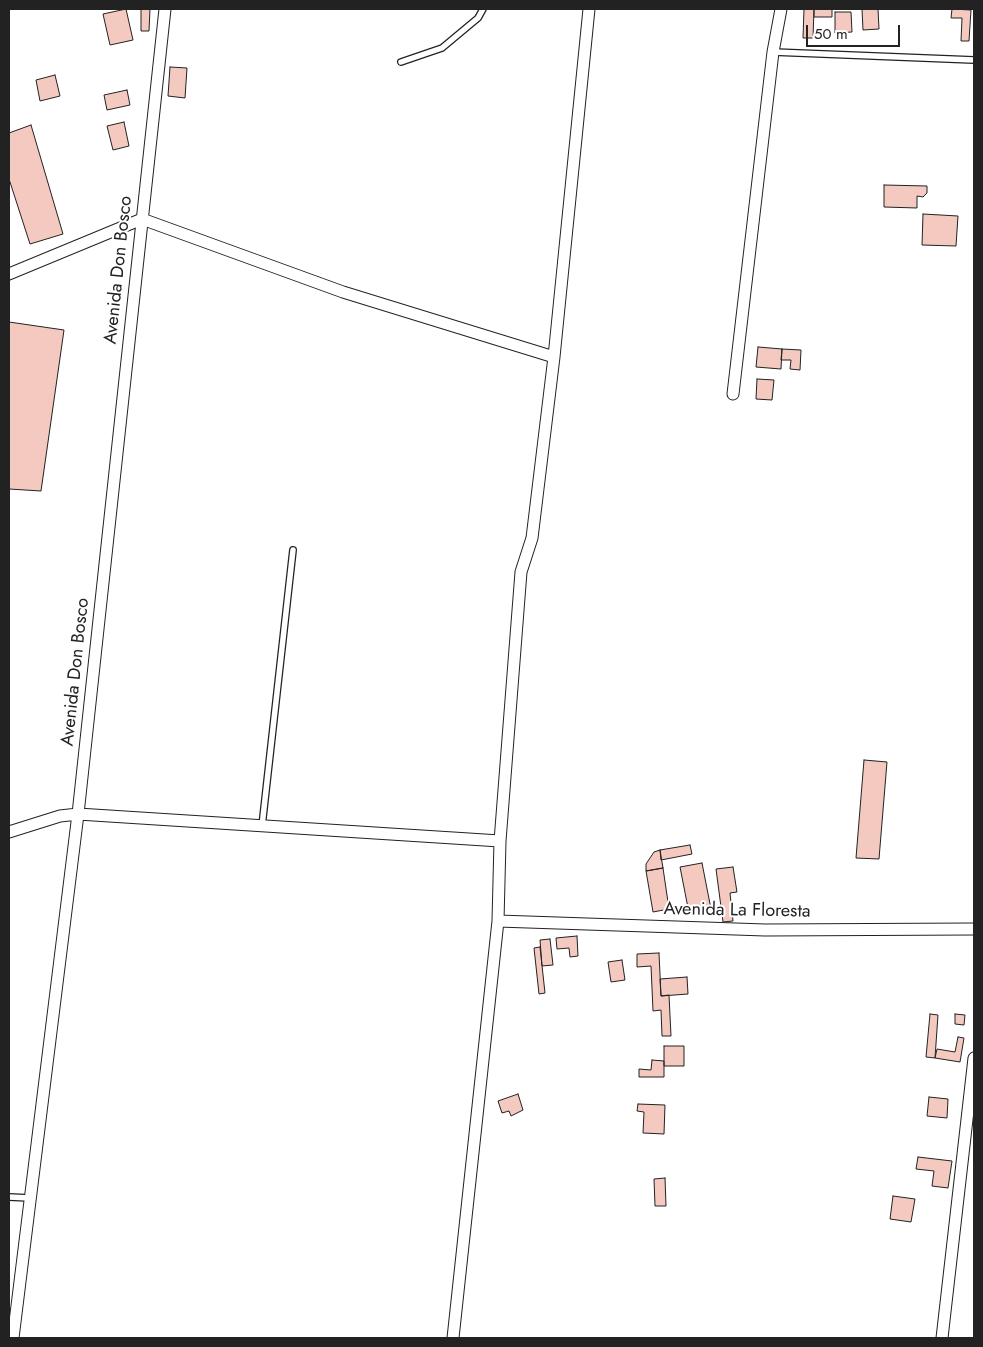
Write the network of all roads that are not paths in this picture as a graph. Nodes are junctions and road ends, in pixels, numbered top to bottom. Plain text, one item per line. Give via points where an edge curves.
1 (165, 9) edge
2 (483, 9) edge
3 (589, 9) edge
4 (781, 9) edge
5 (773, 52) junction
6 (974, 60) edge
7 (401, 62) dead end
8 (142, 219) junction
9 (9, 274) edge
10 (554, 357) junction
11 (733, 394) dead end
12 (293, 550) dead end
13 (78, 814) junction
14 (262, 826) junction
15 (9, 832) edge
16 (500, 841) junction
17 (498, 920) junction
18 (974, 929) edge
19 (974, 1058) edge
20 (9, 1198) edge
21 (30, 1198) junction
22 (13, 1338) edge
23 (453, 1338) edge
24 (942, 1338) edge

1 - 8 street, Avenida Don Bosco
2 - 7 lane via 478,18 442,48
3 - 10 street
4 - 5 street
5 - 6 lane
5 - 11 street
8 - 9 street
8 - 10 street via 343,292
8 - 13 street, Avenida Don Bosco
10 - 16 street via 532,538 521,572
12 - 14 lane
13 - 14 street
13 - 15 street via 60,816
13 - 21 street, Avenida Don Bosco
14 - 16 street
16 - 17 street
17 - 18 street, Avenida La Floresta via 765,930
17 - 23 street
19 - 24 street
20 - 21 lane
21 - 22 street, Avenida Don Bosco

